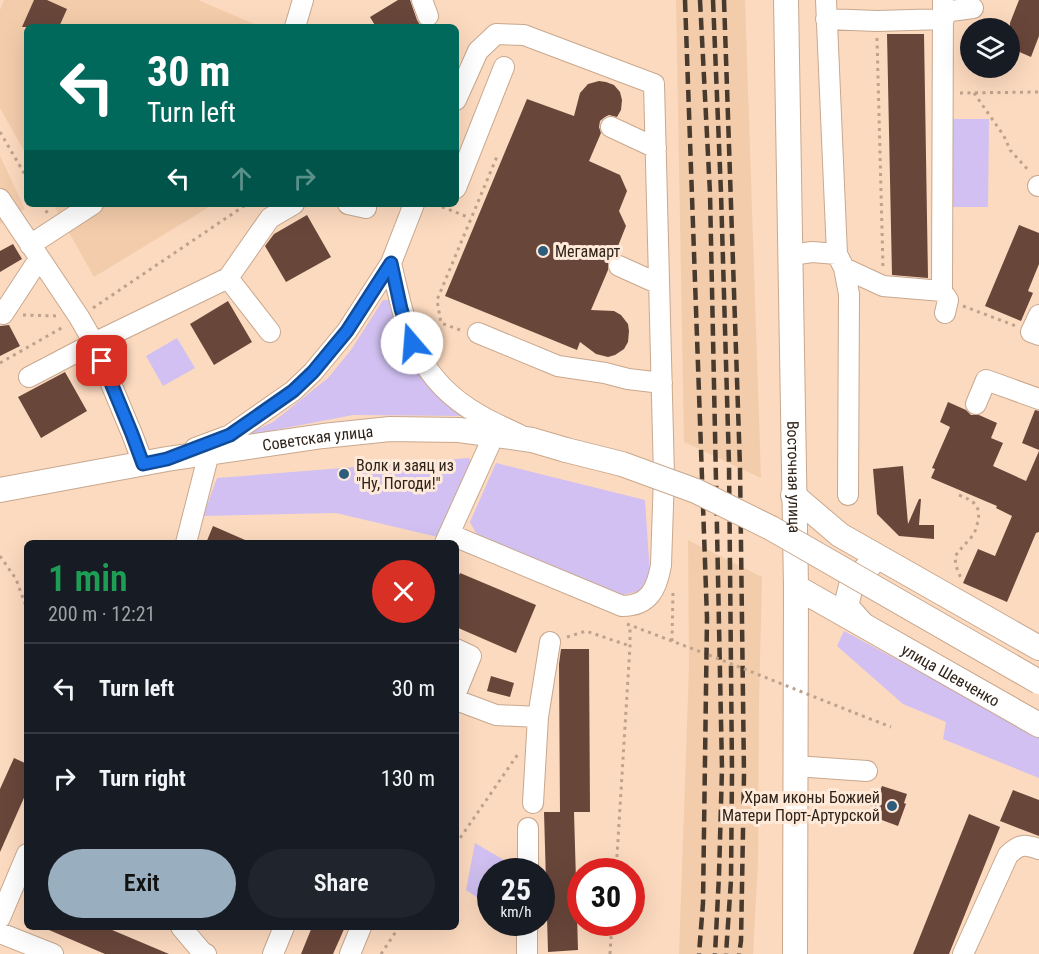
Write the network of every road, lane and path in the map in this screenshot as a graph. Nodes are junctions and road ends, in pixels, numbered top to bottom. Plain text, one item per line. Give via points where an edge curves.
1 (786, 0) edge
2 (297, 2) edge
3 (974, 8) dead end
4 (826, 9) edge
5 (944, 10) edge
6 (877, 21) junction
7 (295, 24) edge
8 (504, 68) dead end
9 (1039, 92) edge
10 (459, 93) edge
11 (942, 93) junction
12 (974, 93) junction
13 (611, 127) dead end
14 (0, 132) edge
15 (464, 141) edge
16 (656, 148) junction
17 (498, 154) dead end
18 (459, 170) edge
19 (24, 173) edge
20 (1037, 183) edge
21 (0, 199) edge
22 (89, 207) edge
23 (243, 207) edge
24 (289, 207) edge
25 (413, 207) edge
26 (442, 207) edge
27 (470, 218) junction
28 (35, 252) junction
29 (791, 255) junction
30 (841, 261) junction
31 (391, 263) junction
32 (619, 266) dead end
33 (228, 278) junction
34 (659, 284) junction
35 (884, 286) junction
36 (945, 301) junction
37 (2, 313) edge
38 (79, 318) junction
39 (1037, 327) edge
40 (469, 331) joint
41 (270, 332) dead end
42 (94, 343) junction
43 (0, 363) edge
44 (29, 377) dead end
45 (662, 383) junction
46 (1039, 399) edge
47 (976, 404) dead end
48 (494, 435) junction
49 (532, 440) junction
50 (209, 453) junction
51 (167, 459) junction
52 (143, 464) junction
53 (0, 490) edge
54 (793, 495) junction
55 (848, 495) dead end
56 (959, 495) dead end
57 (447, 539) edge
58 (187, 540) edge
59 (459, 544) edge
60 (0, 556) edge
61 (888, 562) junction
62 (959, 577) dead end
63 (796, 586) junction
64 (24, 601) edge
65 (630, 625) dead end
66 (864, 626) junction
67 (550, 642) joint
68 (675, 642) dead end
69 (630, 646) junction
70 (1039, 648) edge
71 (459, 650) edge
72 (1039, 681) edge
73 (459, 686) edge
74 (459, 701) edge
75 (538, 717) junction
76 (1039, 725) edge
77 (891, 727) dead end
78 (519, 753) dead end
79 (795, 766) junction
80 (867, 771) dead end
81 (533, 803) dead end
82 (528, 828) dead end
83 (459, 840) edge
84 (1039, 849) edge
85 (528, 858) edge
86 (617, 858) edge
87 (24, 861) edge
88 (0, 918) edge
89 (184, 930) edge
90 (283, 930) edge
91 (360, 930) edge
92 (397, 930) edge
93 (0, 933) edge
94 (527, 936) edge
95 (611, 936) edge
96 (53, 954) edge
97 (206, 954) edge
98 (273, 954) edge
99 (350, 954) edge
100 (381, 954) edge
101 (527, 954) edge
102 (610, 954) edge
103 (795, 954) edge
104 (963, 954) edge

1 - 29 main road, Восточная улица
2 - 7 street
3 - 5 street
4 - 6 street
4 - 30 street
5 - 6 street
5 - 11 street
6 - 35 path
8 - 15 street
9 - 12 path
10 - 16 street via 478,51 496,34 524,35 654,84
11 - 12 path
11 - 36 street
12 - 20 path via 1010,150
13 - 16 street
14 - 19 path
15 - 18 street
16 - 34 street
17 - 27 path
21 - 28 street
22 - 28 street
23 - 38 path
24 - 33 street via 270,218
25 - 31 street
26 - 27 path
27 - 40 path via 437,300 441,323
28 - 37 street
28 - 38 street
29 - 30 street via 812,252
29 - 54 main road, Восточная улица
30 - 35 street
30 - 55 street via 849,294
31 - 49 street via 412,343 428,372 450,395 478,414
31 - 51 street via 347,331 293,391 230,435
32 - 34 street
33 - 41 street
33 - 42 street
34 - 45 street
35 - 36 street
36 - 39 path
37 - 38 path
38 - 42 street
38 - 43 path
40 - 45 street via 558,366 609,364 627,379
42 - 44 street
42 - 52 street
45 - 59 street via 661,565 656,584 646,599 622,606
46 - 47 street via 986,380
48 - 49 main road, Советская улица
48 - 50 main road, Советская улица via 390,429
48 - 57 street
49 - 72 main road, Советская улица, bridge via 622,464 750,518
50 - 51 main road, Советская улица
50 - 58 street
51 - 52 main road, Советская улица
52 - 53 main road, Советская улица
54 - 61 main road via 840,535
54 - 63 main road, Восточная улица
56 - 62 path via 977,506 979,514 975,533 955,557
60 - 64 path via 16,579
61 - 66 main road via 869,565 852,582 846,606
61 - 70 main road
63 - 66 main road, улица Шевченко
63 - 79 main road, Восточная улица
65 - 69 path
66 - 76 main road, улица Шевченко
67 - 69 path via 586,631
67 - 75 street
68 - 77 path, bridge
69 - 86 path
71 - 73 street via 471,656
74 - 75 street via 496,715
75 - 81 street
78 - 83 path
79 - 80 street
79 - 103 main road, Восточная улица
82 - 85 street
84 - 104 street via 1017,847 1008,855
87 - 88 street
89 - 97 street
90 - 98 street
91 - 99 street
92 - 100 path
93 - 96 street
94 - 101 street
95 - 102 path

